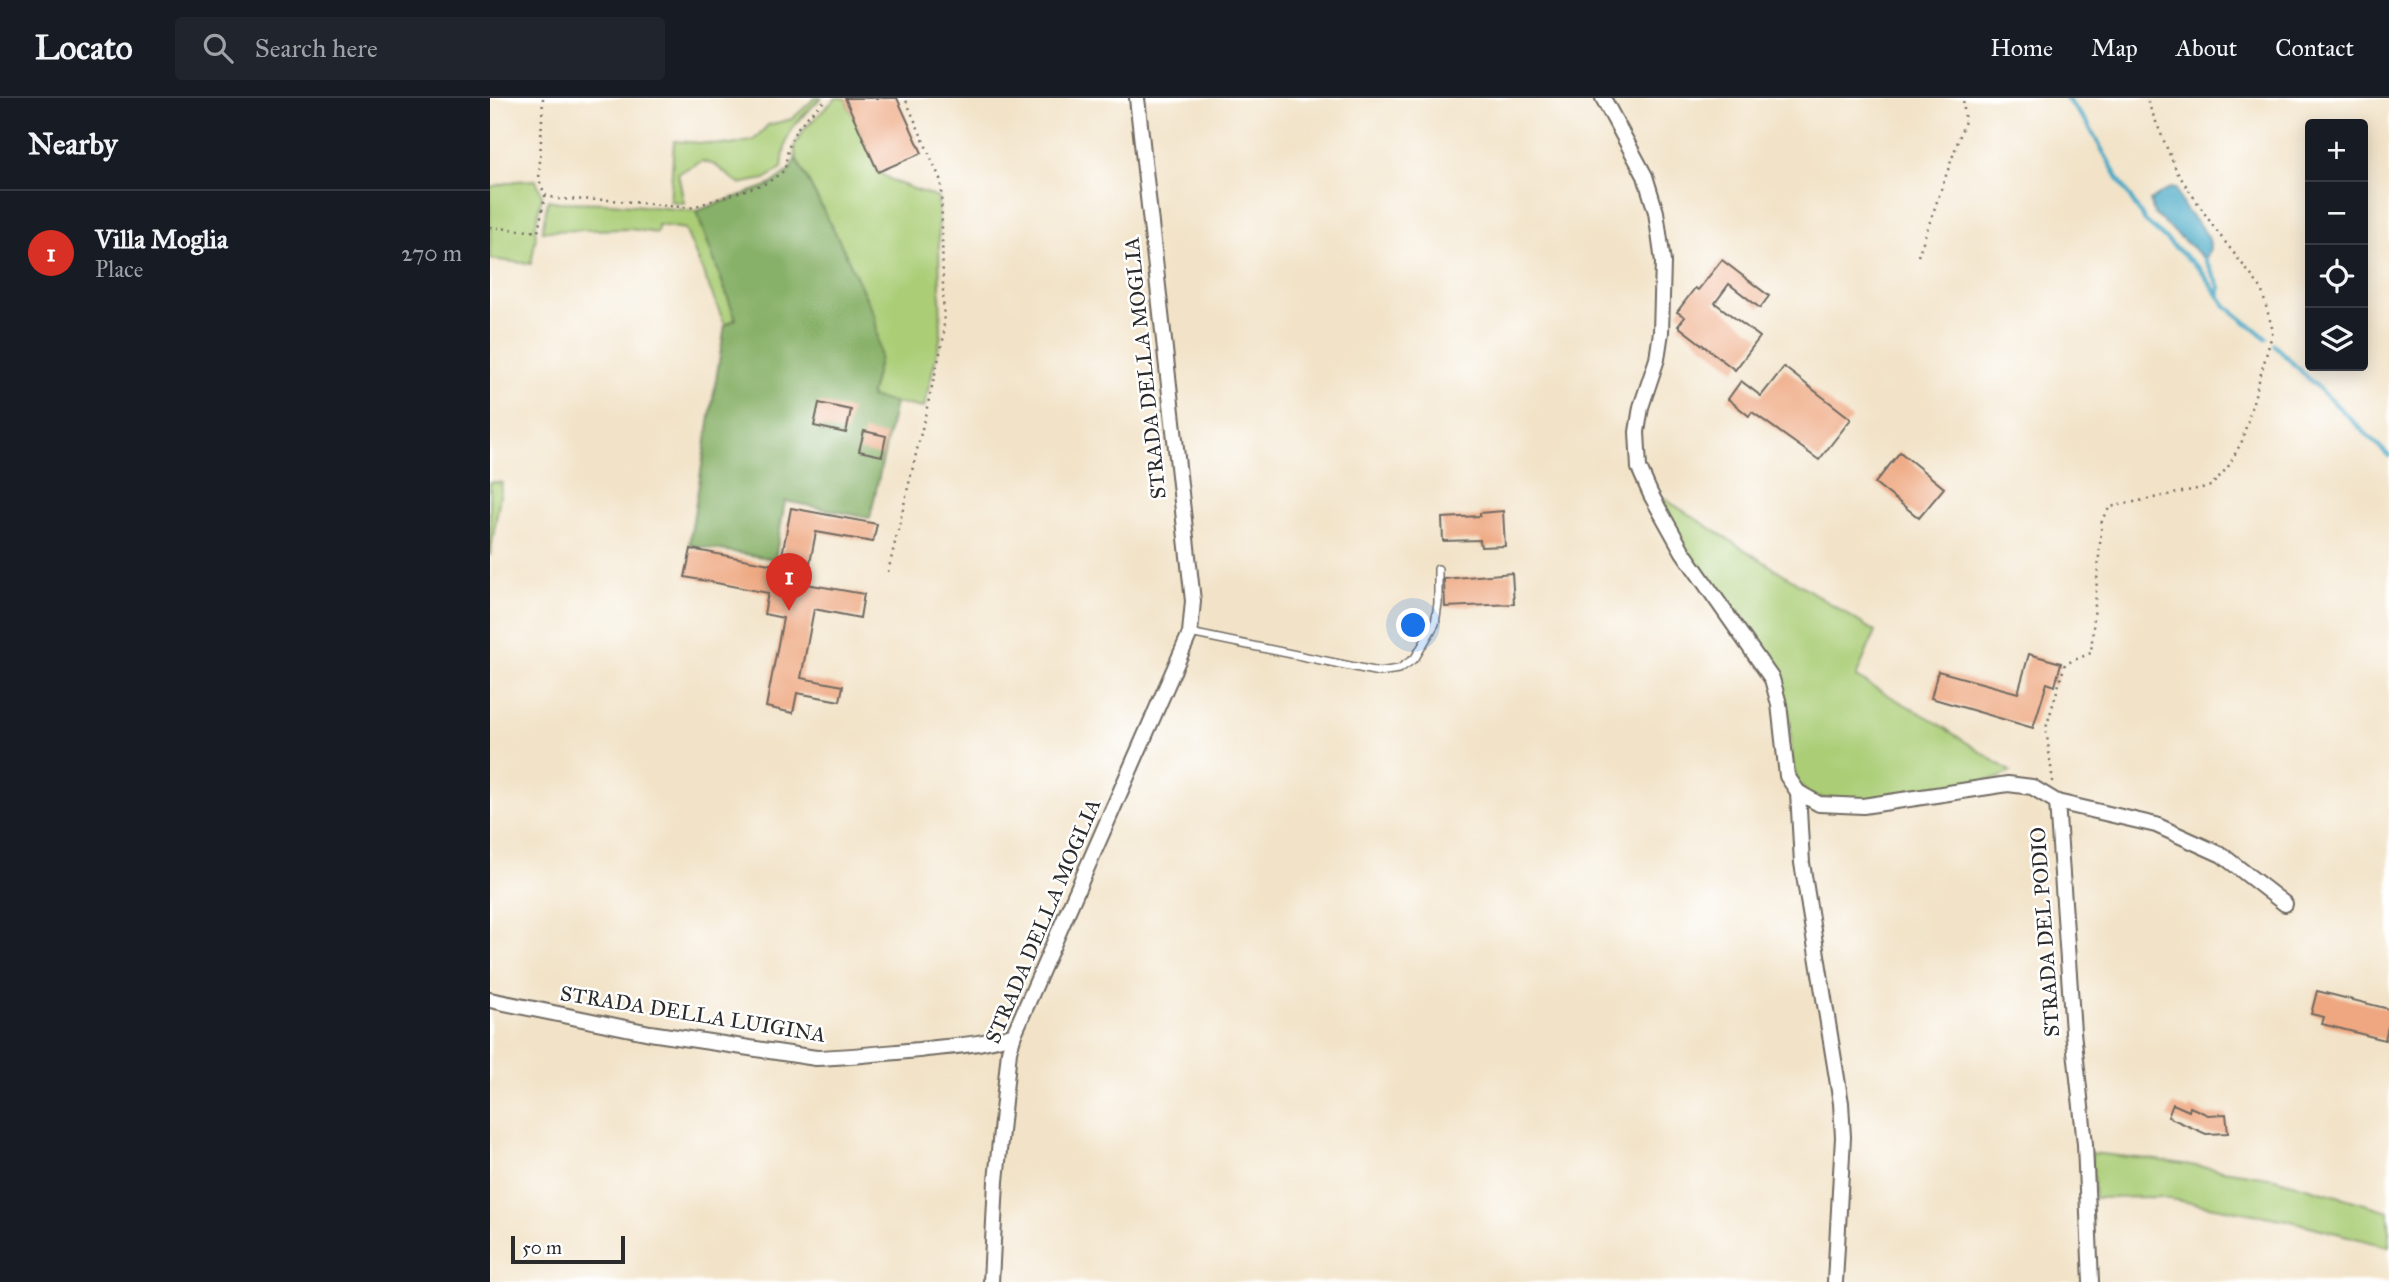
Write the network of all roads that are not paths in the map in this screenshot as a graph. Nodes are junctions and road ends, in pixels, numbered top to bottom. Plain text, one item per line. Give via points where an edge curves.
1 (1137, 98) edge
2 (1603, 98) edge
3 (1438, 569) dead end
4 (1190, 633) junction
5 (1798, 792) junction
6 (2057, 803) junction
7 (2285, 904) dead end
8 (490, 1000) edge
9 (1014, 1034) junction
10 (991, 1282) edge
11 (1835, 1282) edge
12 (2091, 1282) edge

1 - 4 street, STRADA DELLA MOGLIA via 1193,601
2 - 5 street via 1645,176 1663,262 1657,359 1637,432 1639,468 1683,552 1772,678 1787,776
3 - 4 lane via 1435,624 1416,658 1399,669 1379,672
4 - 9 street, STRADA DELLA MOGLIA
5 - 6 street, STRADA DEL PODIO via 1819,804 1863,806 2008,784 2032,787
5 - 11 street via 1802,863 1842,1114
6 - 7 street via 2156,825 2222,855
6 - 12 street, STRADA DEL PODIO via 2085,1143
8 - 9 street, STRADA DELLA LUIGINA via 650,1033 816,1058 968,1045
9 - 10 street, STRADA DELLA MOGLIA via 998,1158

